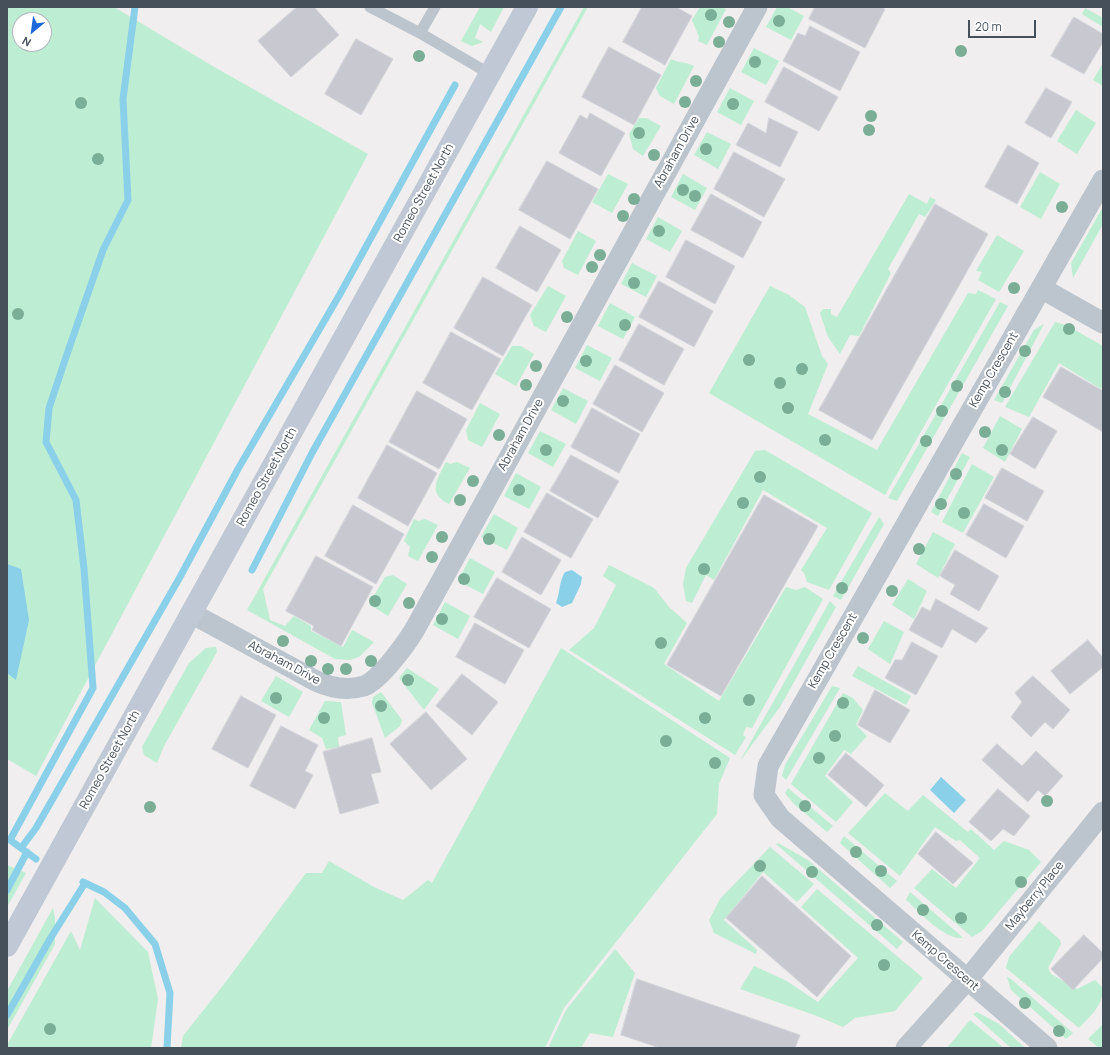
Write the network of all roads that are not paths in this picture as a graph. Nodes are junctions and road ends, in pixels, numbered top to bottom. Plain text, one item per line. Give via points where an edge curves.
1 (370, 7) edge
2 (435, 7) edge
3 (527, 7) edge
4 (757, 7) edge
5 (420, 33) junction
6 (490, 74) junction
7 (1103, 180) edge
8 (1041, 288) junction
9 (1103, 323) edge
10 (192, 614) junction
11 (1103, 812) edge
12 (7, 946) edge
13 (966, 980) junction
14 (906, 1048) edge
15 (1047, 1048) edge

1 - 5 lane
2 - 5 lane
3 - 6 main road, Romeo Street North
4 - 10 street, Abraham Drive via 418,623 395,658 365,686 333,688
5 - 6 lane
6 - 10 main road, Romeo Street North
7 - 8 street, Kemp Crescent
8 - 9 street
8 - 13 street, Kemp Crescent via 768,766 764,795 780,818
10 - 12 main road, Romeo Street North
11 - 13 street, Mayberry Place
13 - 14 street, Mayberry Place
13 - 15 street, Kemp Crescent

